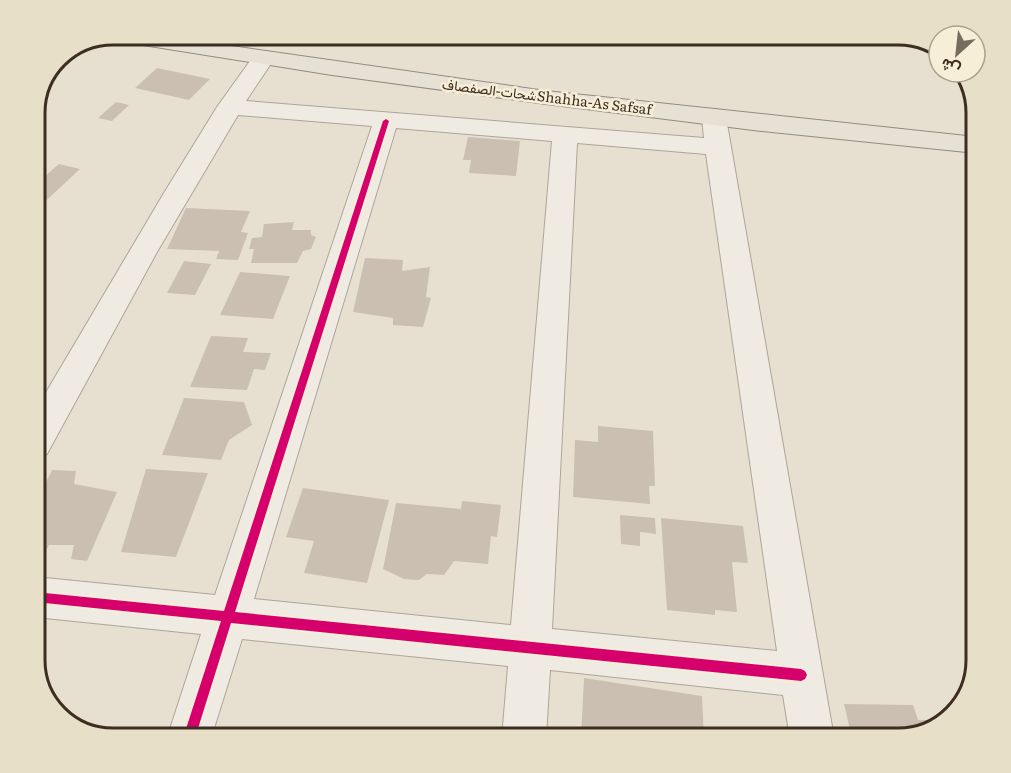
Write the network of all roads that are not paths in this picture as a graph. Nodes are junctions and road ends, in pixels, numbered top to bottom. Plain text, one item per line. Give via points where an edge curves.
1 (182, 45) edge
2 (263, 59) junction
3 (229, 107) junction
4 (386, 122) junction
5 (715, 132) junction
6 (565, 136) junction
7 (966, 145) edge
8 (45, 425) edge
9 (45, 598) edge
10 (227, 616) junction
11 (530, 647) junction
12 (801, 675) junction
13 (192, 728) edge
14 (525, 728) edge
15 (810, 728) edge

1 - 2 main road, شحات-الصفصافShahha-As Safsaf
2 - 3 street
2 - 5 main road, شحات-الصفصافShahha-As Safsaf via 544,98
3 - 4 street
3 - 8 street
4 - 6 street
4 - 10 street
5 - 6 street
5 - 7 main road, شحات-الصفصافShahha-As Safsaf
5 - 12 street
6 - 11 street
9 - 10 street
10 - 11 street
10 - 13 street
11 - 12 street
11 - 14 street
12 - 15 street

